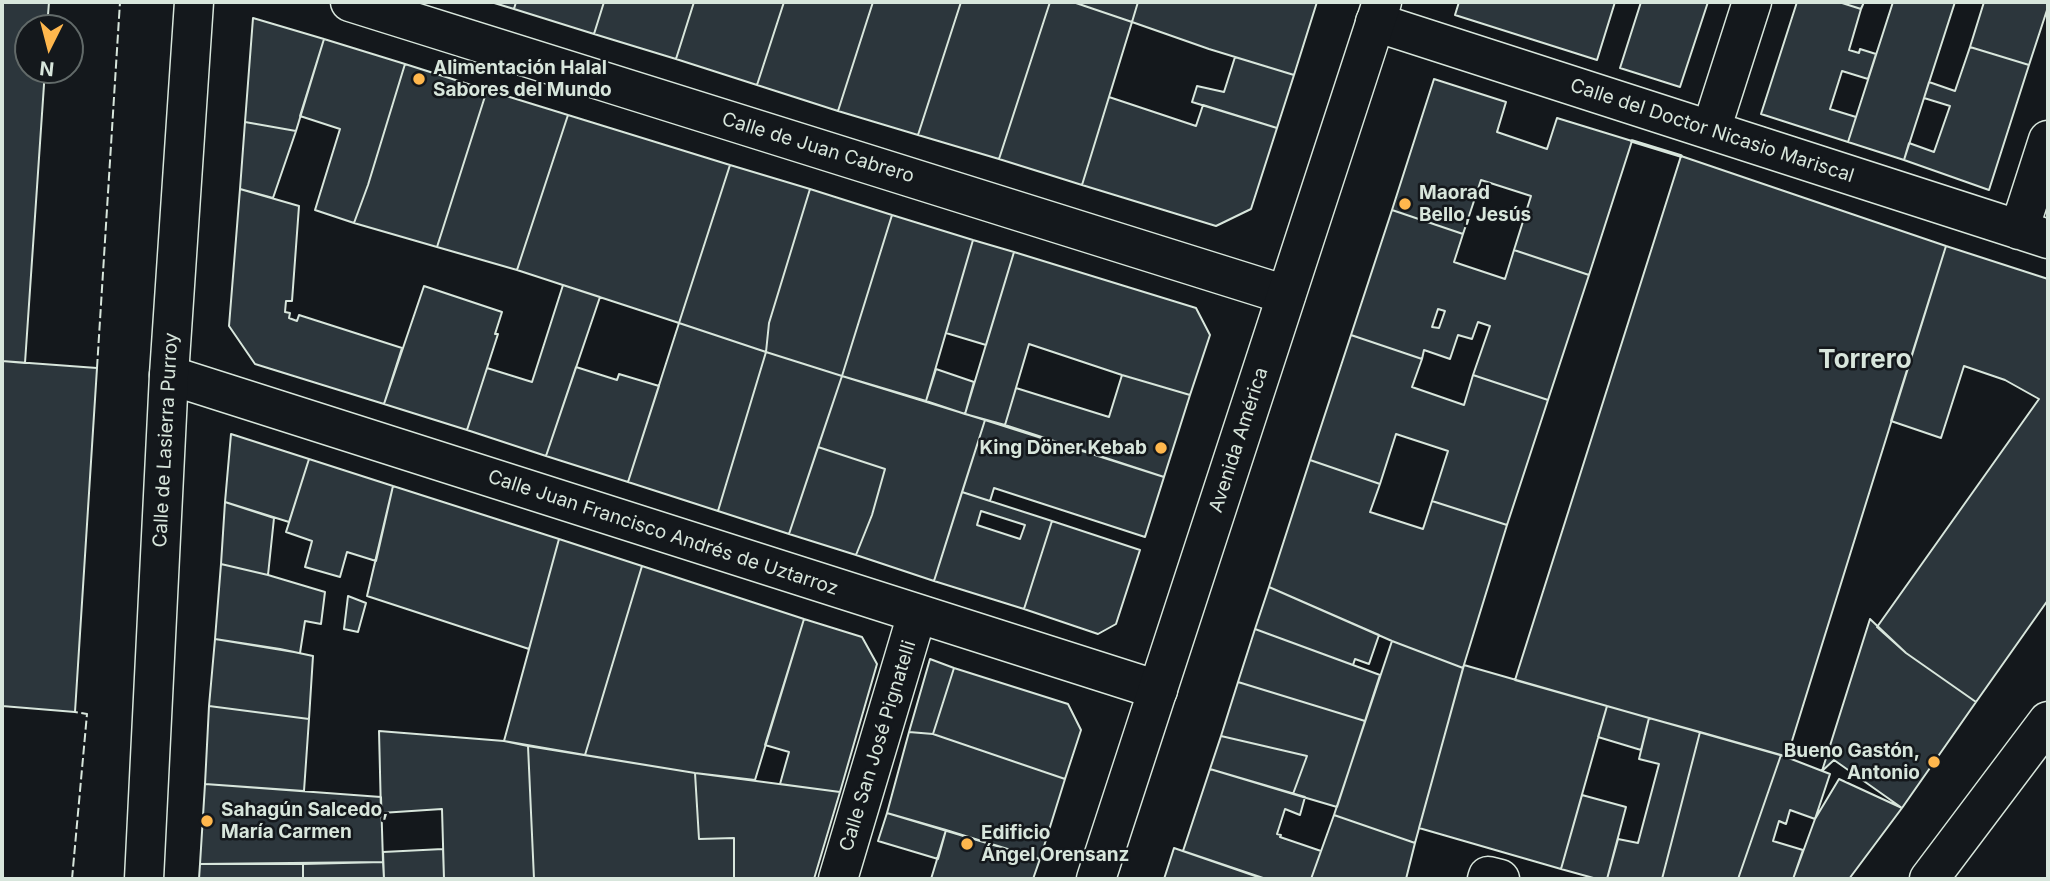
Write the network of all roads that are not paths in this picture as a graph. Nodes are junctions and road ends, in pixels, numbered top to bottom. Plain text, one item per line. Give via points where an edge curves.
1 (194, 2) edge
2 (350, 2) edge
3 (1752, 2) edge
4 (1378, 12) edge
5 (1710, 130) junction
6 (2048, 140) edge
7 (2034, 234) edge
8 (1286, 295) junction
9 (169, 375) junction
10 (917, 614) junction
11 (1157, 690) junction
12 (2048, 721) edge
13 (144, 879) edge
14 (838, 879) edge
15 (1096, 879) edge
16 (1932, 879) edge

1 - 9 street, Calle de Lasierra Purroy
2 - 8 street, Calle de Juan Cabrero
3 - 5 street
4 - 5 street, Calle del Doctor Nicasio Mariscal
4 - 8 street, Avenida América
5 - 7 street, Calle del Doctor Nicasio Mariscal
6 - 7 street
8 - 11 street, Avenida América
9 - 10 street, Calle Juan Francisco Andrés de Uztarroz
9 - 13 street, Calle de Lasierra Purroy
10 - 11 street, Calle Juan Francisco Andrés de Uztarroz
10 - 14 street, Calle San José Pignatelli
11 - 15 street, Avenida América
12 - 16 street

